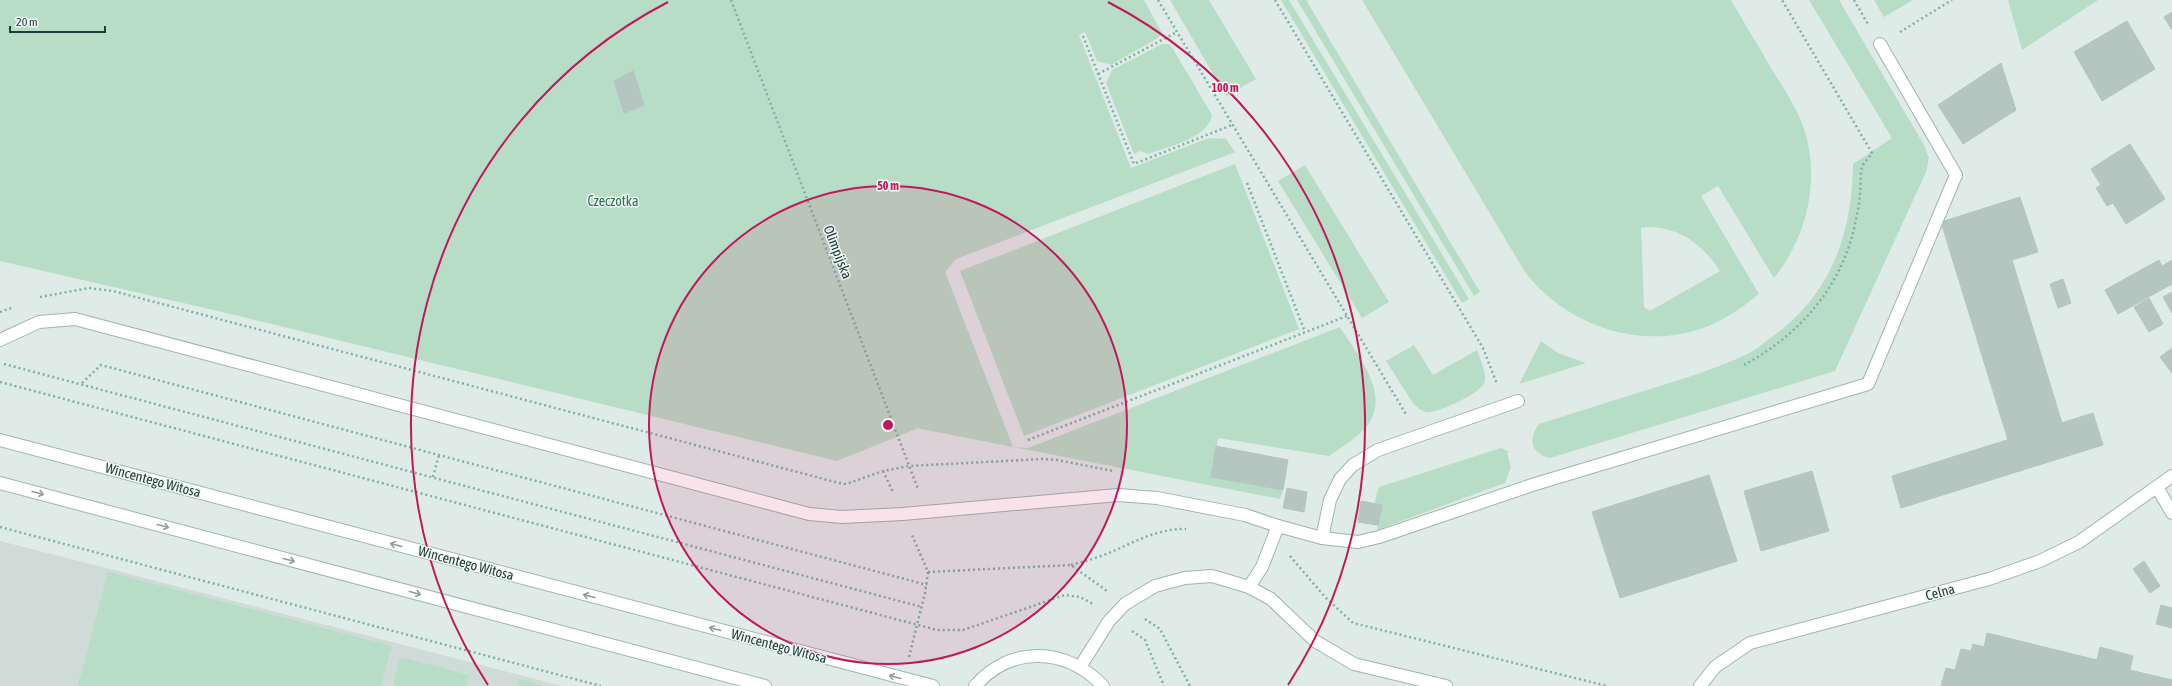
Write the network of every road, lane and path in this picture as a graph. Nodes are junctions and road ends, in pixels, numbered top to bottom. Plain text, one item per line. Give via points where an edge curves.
1 (731, 0) edge
2 (1158, 0) edge
3 (1275, 0) edge
4 (1782, 0) edge
5 (1854, 0) edge
6 (1952, 0) edge
7 (1177, 32) junction
8 (1082, 36) dead end
9 (1880, 44) junction
10 (1098, 74) junction
11 (1232, 125) junction
12 (1247, 183) dead end
13 (33, 300) dead end
14 (13, 307) dead end
15 (0, 312) edge
16 (1347, 316) junction
17 (1305, 332) junction
18 (0, 340) edge
19 (0, 362) edge
20 (1744, 365) dead end
21 (0, 382) edge
22 (82, 383) junction
23 (1518, 401) dead end
24 (1505, 406) junction
25 (1418, 436) junction
26 (0, 440) edge
27 (1028, 440) dead end
28 (439, 455) junction
29 (909, 466) junction
30 (883, 471) junction
31 (1117, 472) dead end
32 (2172, 476) edge
33 (433, 477) junction
34 (0, 483) edge
35 (2157, 487) junction
36 (926, 510) junction
37 (2172, 513) edge
38 (903, 514) junction
39 (1278, 526) junction
40 (0, 527) edge
41 (1193, 529) dead end
42 (1322, 538) junction
43 (1271, 546) junction
44 (1071, 565) junction
45 (928, 572) junction
46 (927, 585) junction
47 (1249, 587) junction
48 (1125, 604) junction
49 (922, 607) junction
50 (1112, 618) junction
51 (918, 626) junction
52 (1080, 666) junction
53 (902, 679) junction
54 (601, 686) edge
55 (765, 686) edge
56 (933, 686) edge
57 (975, 686) edge
58 (1103, 686) edge
59 (1164, 686) edge
60 (1190, 686) edge
61 (1446, 686) edge
62 (1607, 686) edge
63 (1700, 686) edge

1 - 29 path, Olimpijska
2 - 7 path
3 - 24 path via 1484,348
4 - 20 path via 1872,153 1862,168 1853,236 1832,283 1804,321 1775,346
5 - 9 path
6 - 9 path
7 - 10 path
7 - 11 path
8 - 10 path
9 - 42 main road via 1956,175 1868,384 1540,483 1379,537 1358,542
10 - 11 path via 1134,164
11 - 16 path
12 - 17 path
13 - 30 path via 89,288 113,291 839,483 846,484
14 - 15 path
16 - 17 path
16 - 25 path
17 - 27 path
18 - 38 main road via 39,322 75,319 809,514 842,517
19 - 22 path
21 - 51 path
22 - 28 path via 101,365
22 - 33 path
23 - 24 main road
24 - 25 main road
25 - 42 main road via 1378,450 1353,465 1340,479 1330,500
53 -> 26 main road, Wincentego Witosa
28 - 33 path
28 - 46 path
29 - 30 path
29 - 31 path via 1043,459
29 - 36 path, Olimpijska
30 - 38 path
32 - 35 main road, Celna
33 - 49 path
34 -> 55 main road
35 - 37 main road
35 - 63 main road, Celna via 2079,542 2040,562 1989,579 1750,643 1716,667
36 - 38 main road
36 - 39 main road via 1118,495 1164,499 1245,515
38 - 45 path
39 - 42 main road
39 - 43 main road
40 - 54 path
41 - 44 path via 1173,528 1156,533 1101,556
43 - 47 main road
43 - 62 path via 1291,556 1325,597 1353,623
44 - 45 path
44 - 48 path
45 - 46 path
46 - 49 path
47 - 48 main road via 1212,576 1185,578 1155,586
47 - 61 main road via 1271,599 1315,641 1354,664
48 - 50 main road
48 - 60 path via 1160,629
49 - 51 path
50 - 51 path via 1080,597 1065,595 963,630 942,631
50 - 52 main road
50 - 59 path via 1145,640
51 - 53 path
52 - 57 main road via 1056,657 1031,656 1006,662 985,675
52 - 58 main road
53 - 56 main road, Wincentego Witosa

